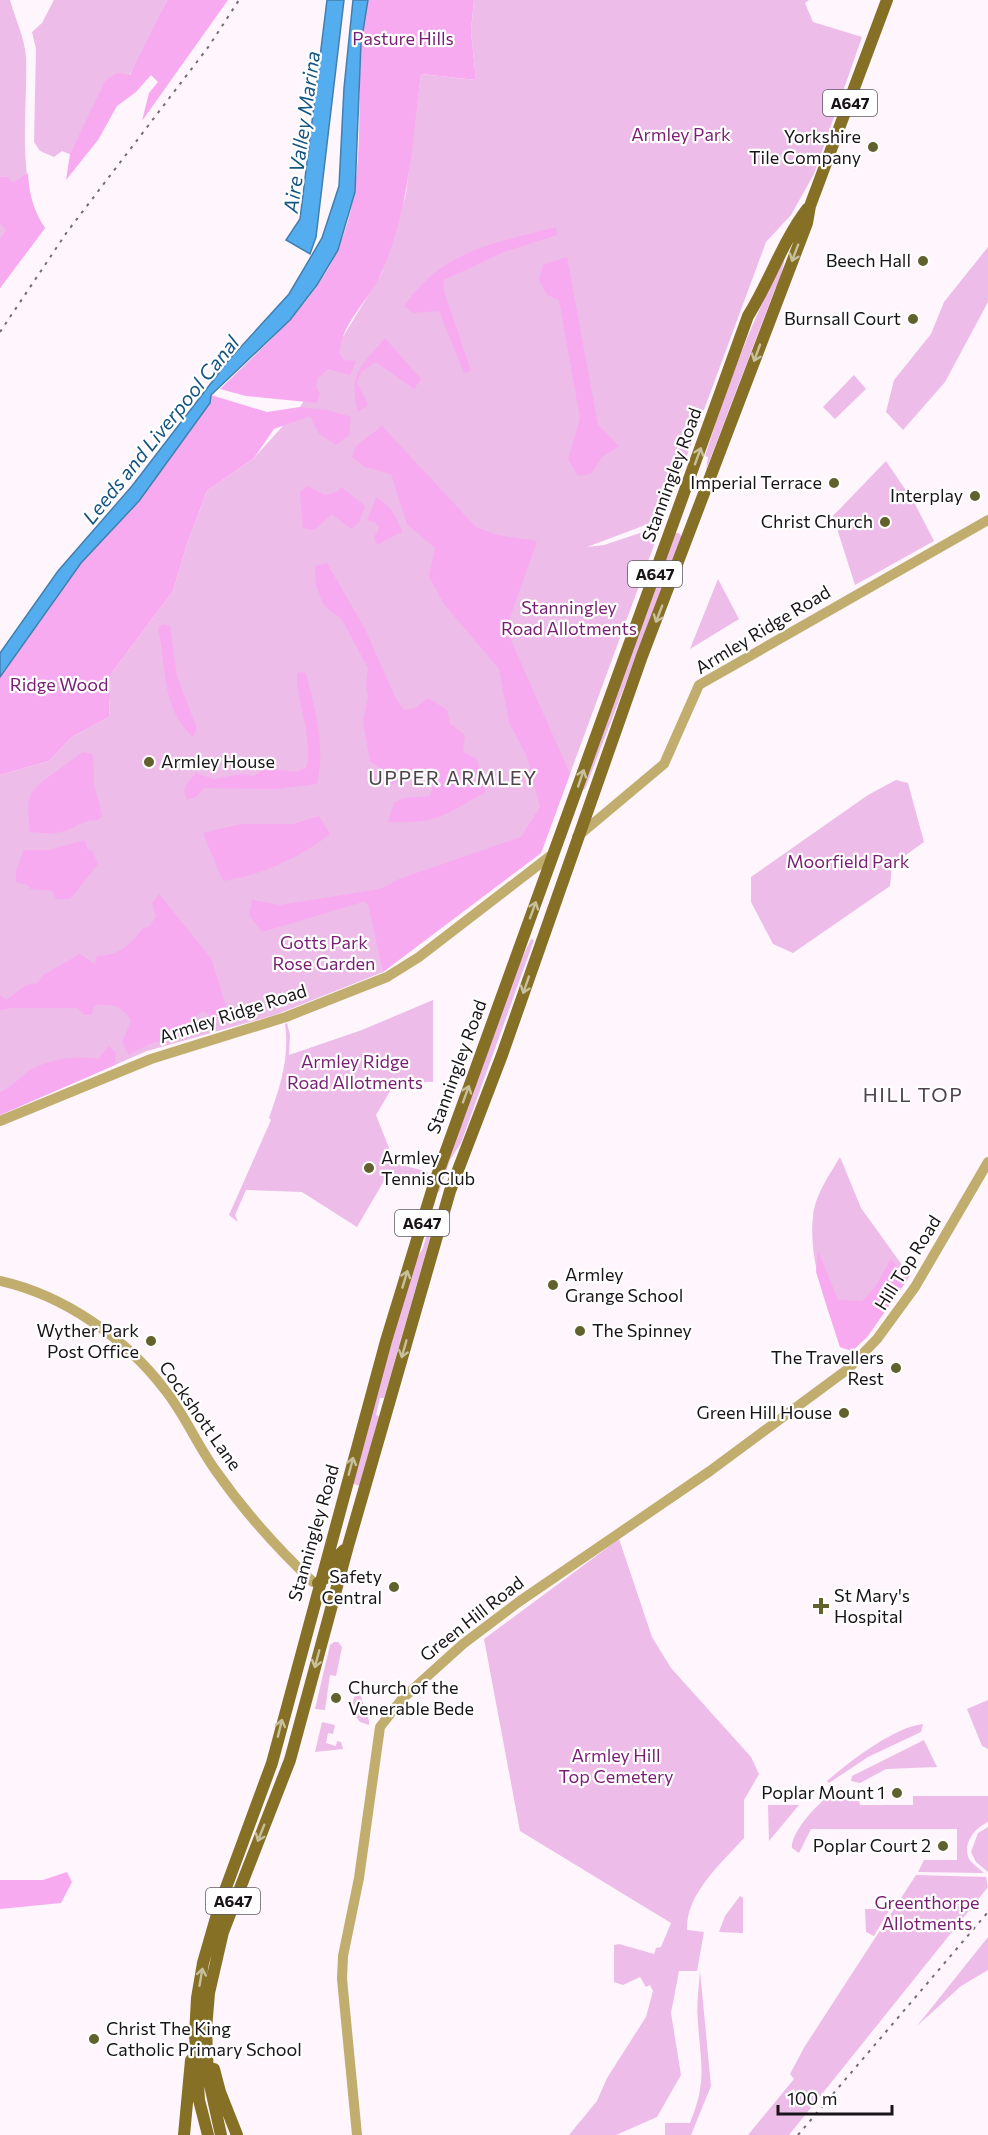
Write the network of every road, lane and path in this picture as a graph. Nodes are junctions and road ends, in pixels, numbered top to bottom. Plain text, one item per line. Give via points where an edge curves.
1 (887, 0) edge
2 (810, 206) junction
3 (680, 506) junction
4 (699, 511) junction
5 (675, 520) junction
6 (988, 520) edge
7 (693, 526) junction
8 (585, 815) junction
9 (602, 816) junction
10 (561, 833) junction
11 (577, 837) junction
12 (554, 853) junction
13 (548, 870) junction
14 (524, 878) junction
15 (542, 938) junction
16 (510, 973) junction
17 (0, 1120) edge
18 (988, 1162) edge
19 (444, 1201) junction
20 (428, 1211) junction
21 (0, 1281) edge
22 (844, 1373) joint
23 (360, 1504) junction
24 (339, 1513) junction
25 (348, 1546) junction
26 (318, 1583) junction
27 (332, 1603) junction
28 (200, 2032) junction
29 (184, 2135) edge
30 (208, 2135) edge
31 (221, 2135) edge
32 (237, 2135) edge
33 (357, 2135) edge

1 - 2 main road, Stanningley Road / A647
3 -> 2 main road, Stanningley Road / A647 via 748,316 792,229
2 -> 4 main road, Stanningley Road / A647
3 - 4 main road
3 - 5 main road, Stanningley Road / A647
4 - 7 main road, Stanningley Road / A647
5 - 7 main road via 682,526
10 -> 5 main road, Stanningley Road / A647
6 - 9 street, Armley Ridge Road via 699,685 664,764
7 -> 8 main road, Stanningley Road / A647
8 - 9 street
8 - 10 main road
8 - 11 main road, Stanningley Road / A647
9 - 11 street, Armley Ridge Road
10 - 12 main road, Stanningley Road / A647
11 - 13 main road via 565,859
11 - 15 main road, Stanningley Road / A647
12 - 13 main road, Stanningley Road / A647
12 - 14 street, Armley Ridge Road
13 - 14 street, Armley Ridge Road
16 -> 13 main road, Stanningley Road / A647
14 - 17 street, Armley Ridge Road via 387,977 286,1017 151,1059
15 - 16 main road via 529,936 520,961
15 -> 19 main road, Stanningley Road / A647
20 -> 16 main road, Stanningley Road / A647
18 - 22 street, Hill Top Road via 897,1314
19 - 20 main road via 437,1212
19 -> 23 main road, Stanningley Road / A647
24 -> 20 main road, Stanningley Road / A647 via 386,1341
21 - 26 street, Cockshott Lane via 26,1287 63,1305 98,1326 145,1367 180,1411 216,1472 283,1553
22 - 33 street, Green Hill Road via 463,1644 402,1699 380,1727 359,1878 343,1956
23 - 24 main road via 350,1503
23 - 25 main road, Stanningley Road / A647
24 - 26 main road, Stanningley Road / A647
25 - 26 main road via 336,1558 331,1574
25 - 27 main road, Stanningley Road / A647
26 - 27 main road
28 -> 26 main road, Stanningley Road / A647 via 197,1998 203,1963 220,1904 268,1774
27 -> 28 main road, Stanningley Road / A647 via 290,1760 223,1932
28 - 29 main road, A647
28 - 30 main road, A647 via 199,2100
28 - 31 main road, A647
28 - 32 main road, A647

